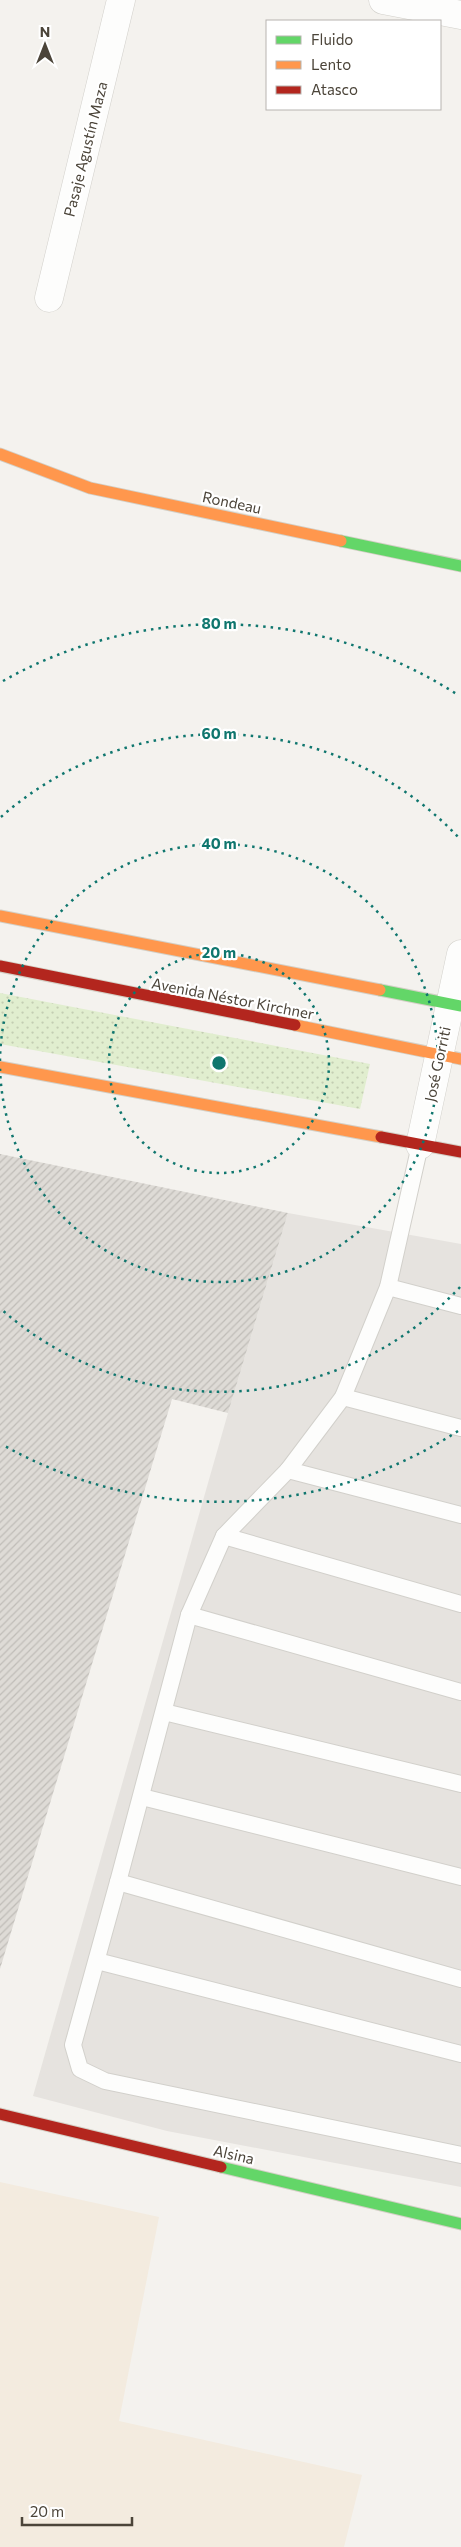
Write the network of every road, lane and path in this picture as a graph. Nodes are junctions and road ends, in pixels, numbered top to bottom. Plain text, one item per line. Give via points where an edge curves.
1 (122, 0) edge
2 (383, 0) edge
3 (461, 15) edge
4 (49, 298) dead end
5 (0, 454) edge
6 (461, 566) edge
7 (0, 916) edge
8 (461, 954) edge
9 (0, 966) edge
10 (455, 1004) edge
11 (450, 1057) edge
12 (0, 1068) edge
13 (420, 1144) junction
14 (461, 1152) edge
15 (388, 1287) junction
16 (461, 1306) edge
17 (343, 1397) junction
18 (461, 1428) edge
19 (288, 1470) junction
20 (461, 1515) edge
21 (224, 1536) junction
22 (461, 1604) edge
23 (189, 1615) junction
24 (461, 1692) edge
25 (164, 1712) junction
26 (461, 1784) edge
27 (142, 1797) junction
28 (461, 1877) edge
29 (118, 1882) junction
30 (97, 1961) junction
31 (461, 1979) edge
32 (461, 2054) edge
33 (0, 2114) edge
34 (461, 2155) edge
35 (461, 2224) edge

1 - 4 street, Pasaje Agustín Maza
2 - 3 street
5 - 6 main road, Rondeau via 90,488
7 - 10 main road
8 - 10 street, José Gorriti
9 - 11 main road, Avenida Néstor Kirchner
10 - 11 street, José Gorriti
11 - 13 street, José Gorriti
12 - 13 main road
13 - 14 main road
13 - 15 lane
15 - 16 lane
15 - 17 lane
17 - 18 lane
17 - 19 lane
19 - 20 lane
19 - 21 lane
21 - 22 lane
21 - 23 lane
23 - 24 lane
23 - 25 lane
25 - 26 lane
25 - 27 lane
27 - 28 lane
27 - 29 lane
29 - 30 lane
29 - 31 lane
30 - 32 lane
30 - 34 lane via 73,2045 80,2070 105,2081
33 - 35 main road, Alsina

